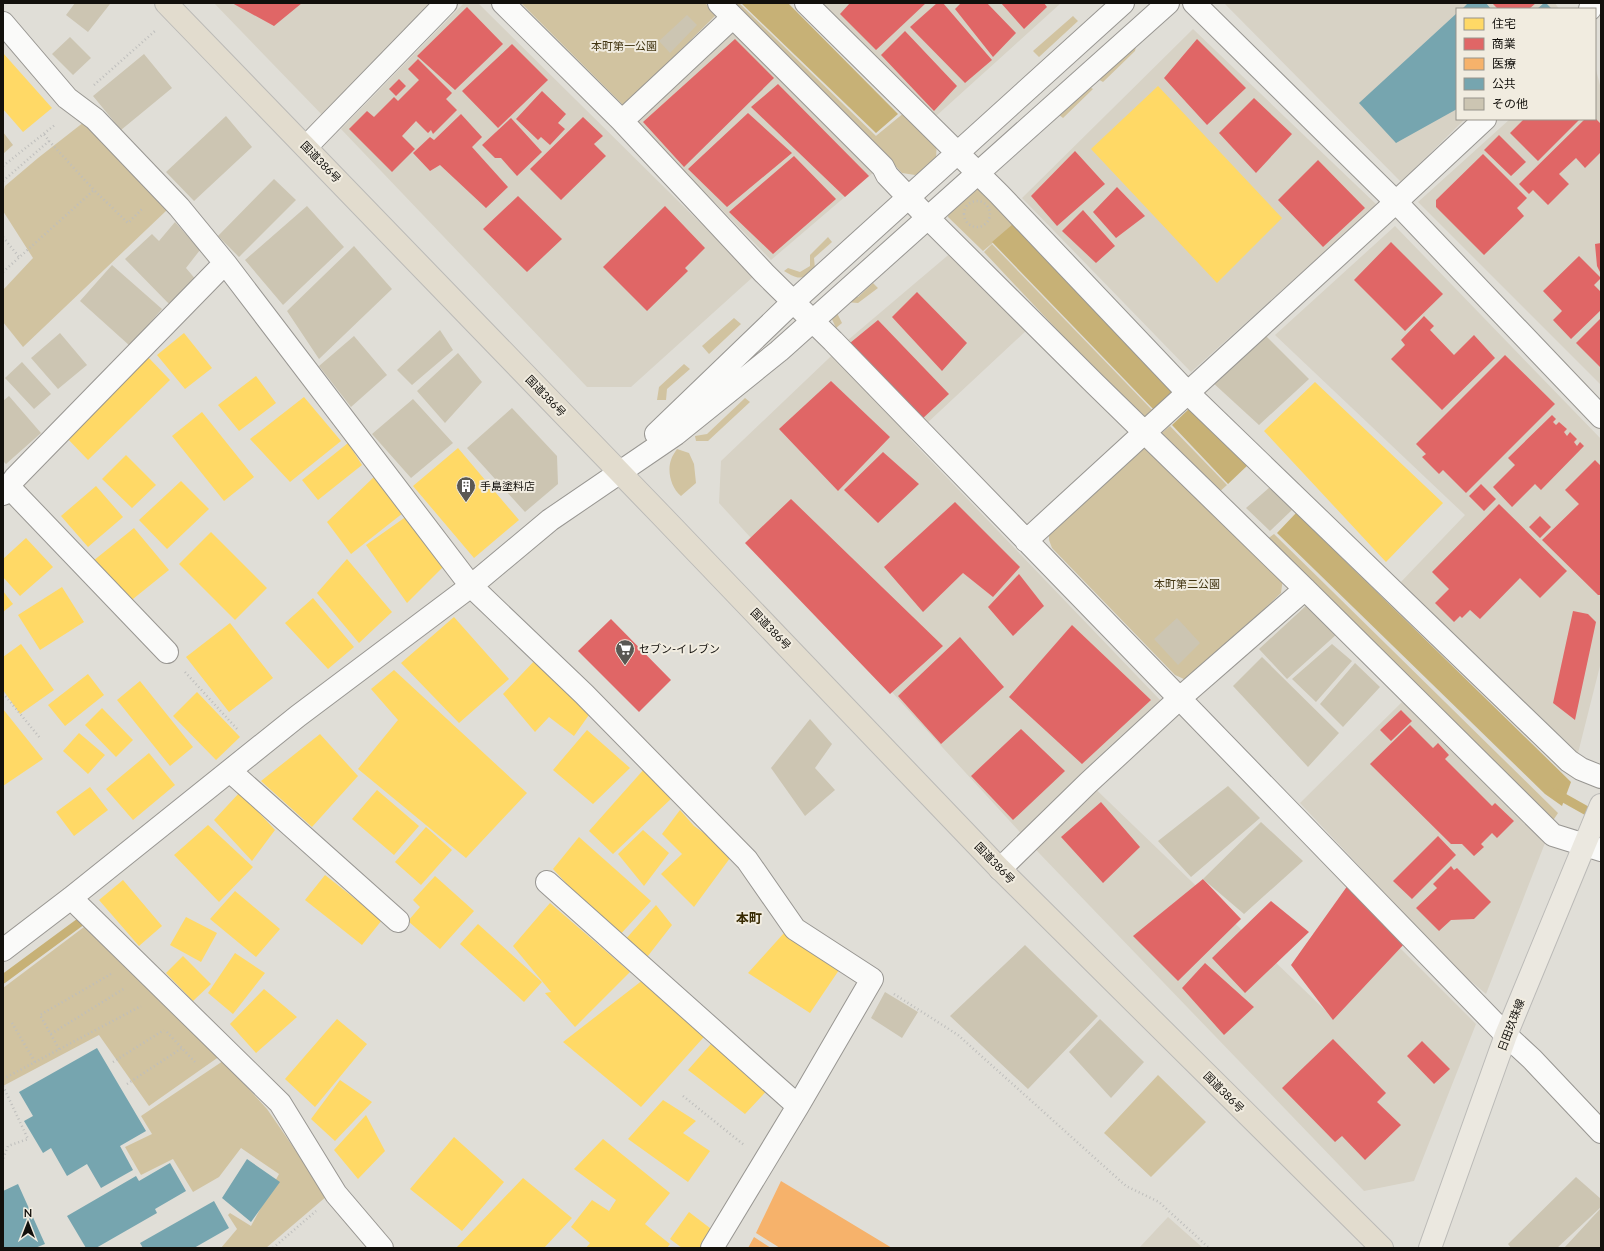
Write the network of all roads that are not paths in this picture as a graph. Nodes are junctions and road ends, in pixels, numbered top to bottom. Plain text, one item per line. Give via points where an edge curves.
1 (166, 3) edge
2 (446, 3) edge
3 (503, 3) edge
4 (806, 3) edge
5 (1123, 3) edge
6 (1168, 3) edge
7 (1194, 3) edge
8 (726, 10) edge
9 (3, 23) edge
10 (1483, 120) edge
11 (622, 121) junction
12 (306, 147) junction
13 (958, 153) junction
14 (978, 173) junction
15 (908, 197) junction
16 (1396, 202) junction
17 (928, 218) junction
18 (225, 264) junction
19 (794, 302) junction
20 (812, 322) junction
21 (1188, 392) junction
22 (1597, 410) edge
23 (1145, 433) junction
24 (619, 472) junction
25 (6, 490) edge
26 (1026, 541) junction
27 (471, 586) junction
28 (1305, 589) junction
29 (167, 652) road end
30 (1180, 698) junction
31 (230, 771) junction
32 (1601, 778) edge
33 (1601, 805) edge
34 (1593, 848) edge
35 (1000, 869) junction
36 (547, 882) dead end
37 (71, 898) junction
38 (398, 921) dead end
39 (3, 950) edge
40 (1506, 1035) junction
41 (798, 1106) junction
42 (1601, 1132) edge
43 (382, 1248) edge
44 (712, 1248) edge
45 (1382, 1248) edge
46 (1430, 1248) edge

1 - 12 highway, 国道386号
2 - 12 street
3 - 11 street
4 - 13 street
5 - 13 street
6 - 14 street
7 - 16 street
8 - 11 street
8 - 15 street via 883,167 887,175
9 - 18 street via 68,98 95,119 162,190
10 - 16 street
11 - 19 street via 764,274
12 - 24 highway, 国道386号
13 - 14 street
13 - 15 street
14 - 17 street
14 - 21 street
15 - 17 street
15 - 19 street
16 - 21 street
16 - 22 street
17 - 20 street
17 - 23 street
18 - 25 street
18 - 27 street
19 - 20 street
19 - 24 street via 666,423
20 - 24 street via 676,434
20 - 26 street
21 - 23 street
21 - 32 street via 1568,761
23 - 26 street
23 - 28 street
24 - 27 street via 550,520
24 - 35 highway, 国道386号
25 - 29 street
26 - 30 street
27 - 31 street via 298,716
27 - 41 street via 584,694 747,860 795,929 872,979
28 - 30 street
28 - 34 street via 1553,835
30 - 35 street
30 - 40 street
31 - 37 street
31 - 38 street
33 - 34 main road, 日田玖珠線
34 - 40 main road, 日田玖珠線
35 - 45 highway, 国道386号
36 - 41 street
37 - 39 street
37 - 43 street via 280,1103 336,1194
40 - 42 street
40 - 46 main road, 日田玖珠線
41 - 44 street

